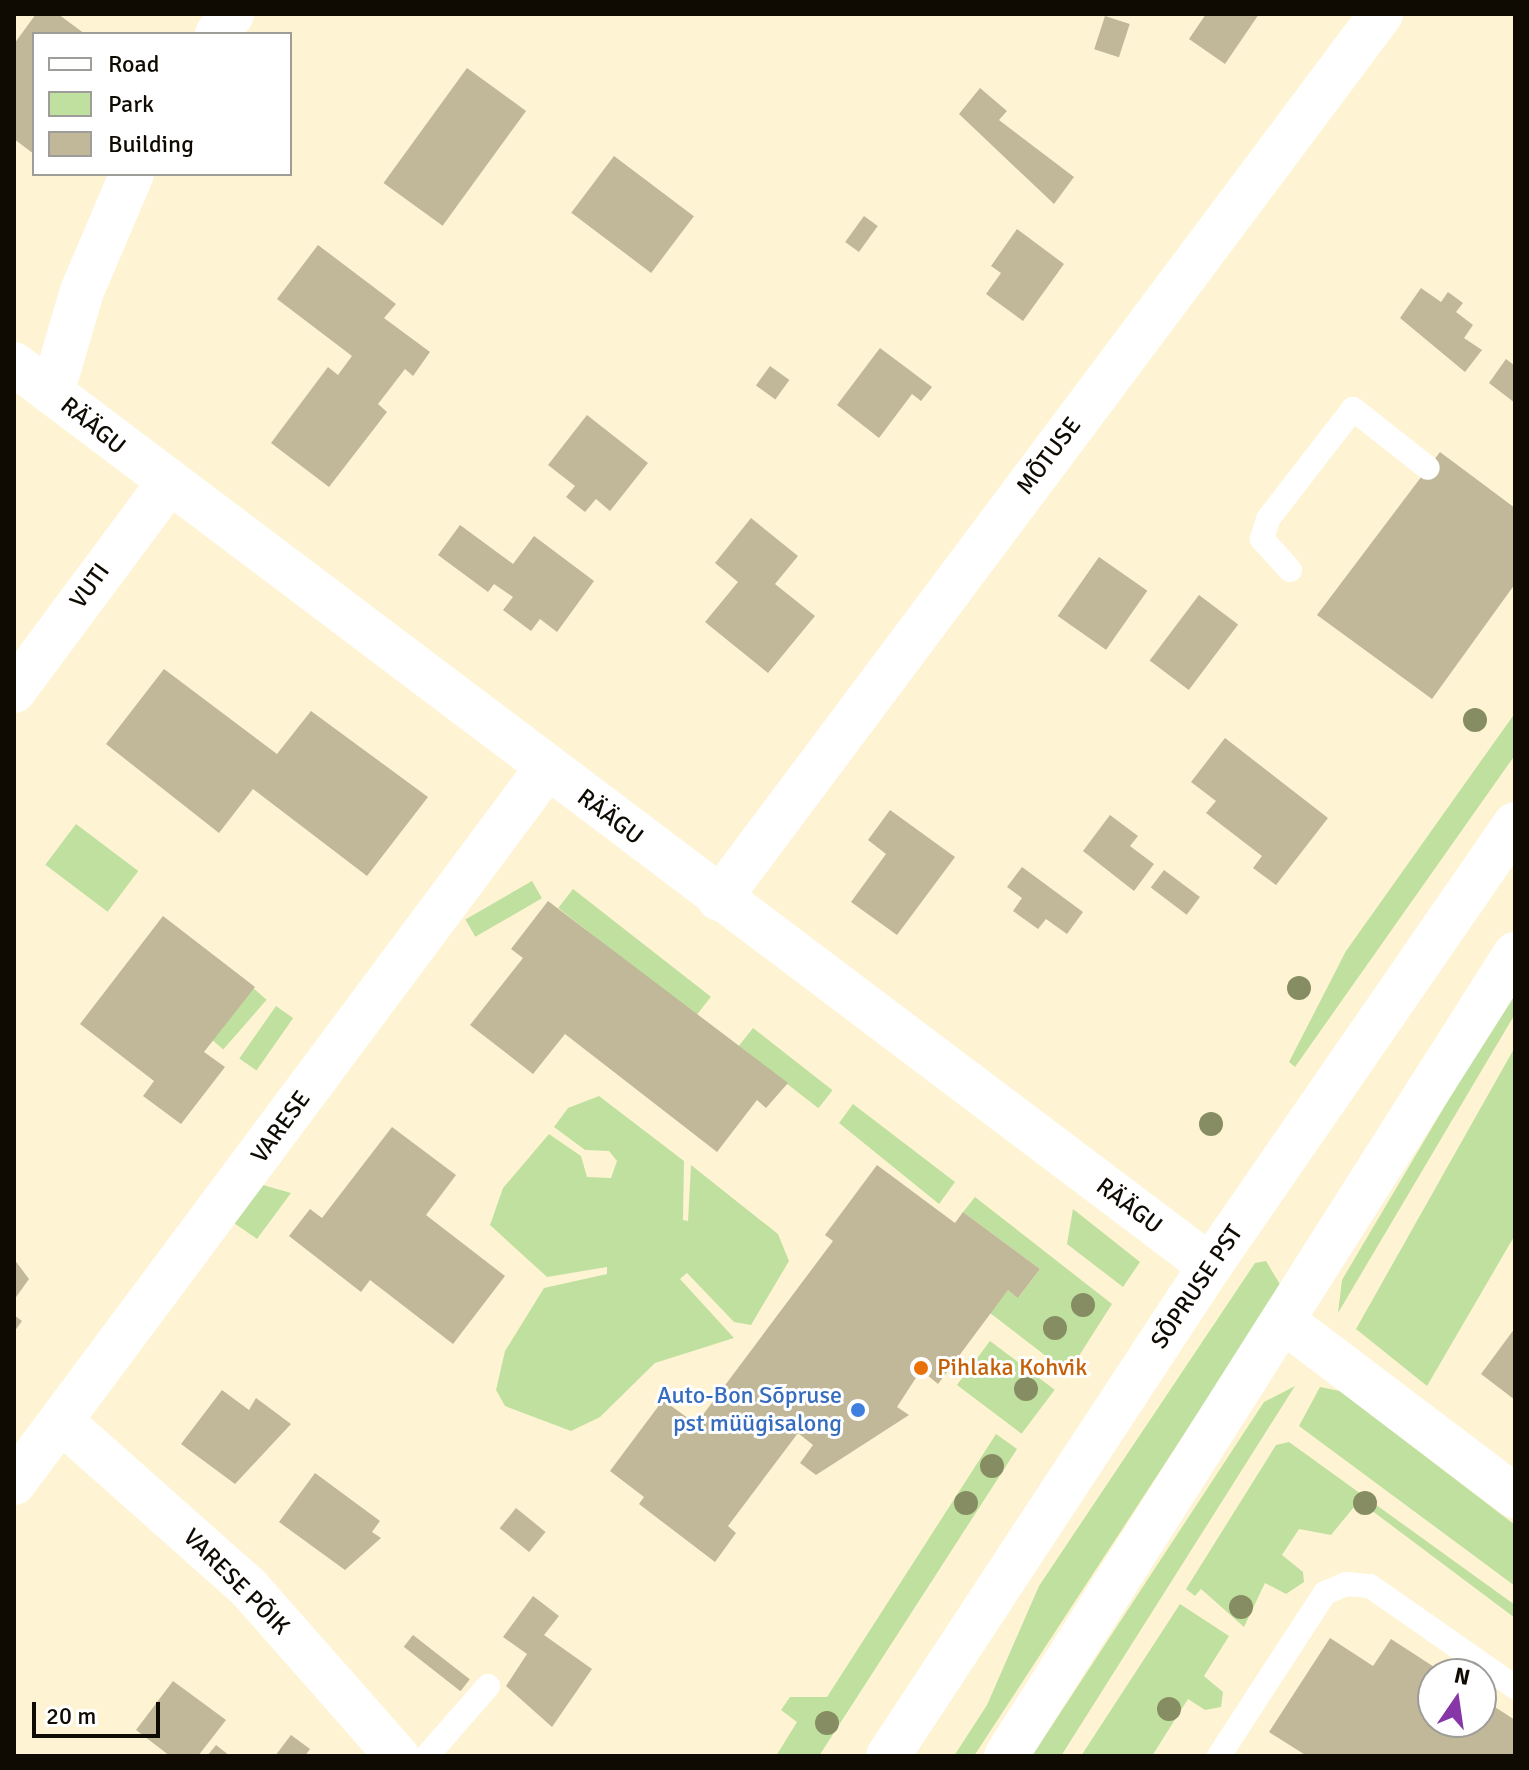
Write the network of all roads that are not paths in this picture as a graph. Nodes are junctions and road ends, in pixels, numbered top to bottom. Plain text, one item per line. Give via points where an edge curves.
1 (232, 14) edge
2 (1381, 14) edge
3 (218, 32) edge
4 (131, 176) edge
5 (14, 364) edge
6 (52, 393) junction
7 (1428, 468) dead end
8 (168, 484) junction
9 (1290, 570) dead end
10 (14, 691) edge
11 (546, 769) junction
12 (1515, 824) edge
13 (719, 899) junction
14 (1515, 954) edge
15 (1210, 1266) junction
16 (1286, 1323) junction
17 (62, 1422) junction
18 (14, 1483) edge
19 (1515, 1496) edge
20 (488, 1686) dead end
21 (1515, 1687) edge
22 (397, 1756) edge
23 (427, 1756) edge
24 (888, 1756) edge
25 (1006, 1756) edge
26 (1219, 1756) edge

1 - 3 street
2 - 13 street, MÕTUSE
4 - 6 street via 82,291
5 - 6 street, RÄÄGU
6 - 8 street, RÄÄGU
7 - 9 lane via 1353,409 1268,519 1262,539
8 - 10 street, VUTI
8 - 11 street, RÄÄGU
11 - 13 street, RÄÄGU
11 - 17 street, VARESE
12 - 15 street, SÕPRUSE PST
13 - 15 street, RÄÄGU
14 - 16 street
15 - 24 street, SÕPRUSE PST
16 - 19 street
16 - 25 street
17 - 18 street, VARESE
17 - 22 street, VARESE PÕIK via 248,1587
20 - 23 lane
21 - 26 lane via 1370,1586 1346,1584 1325,1593

